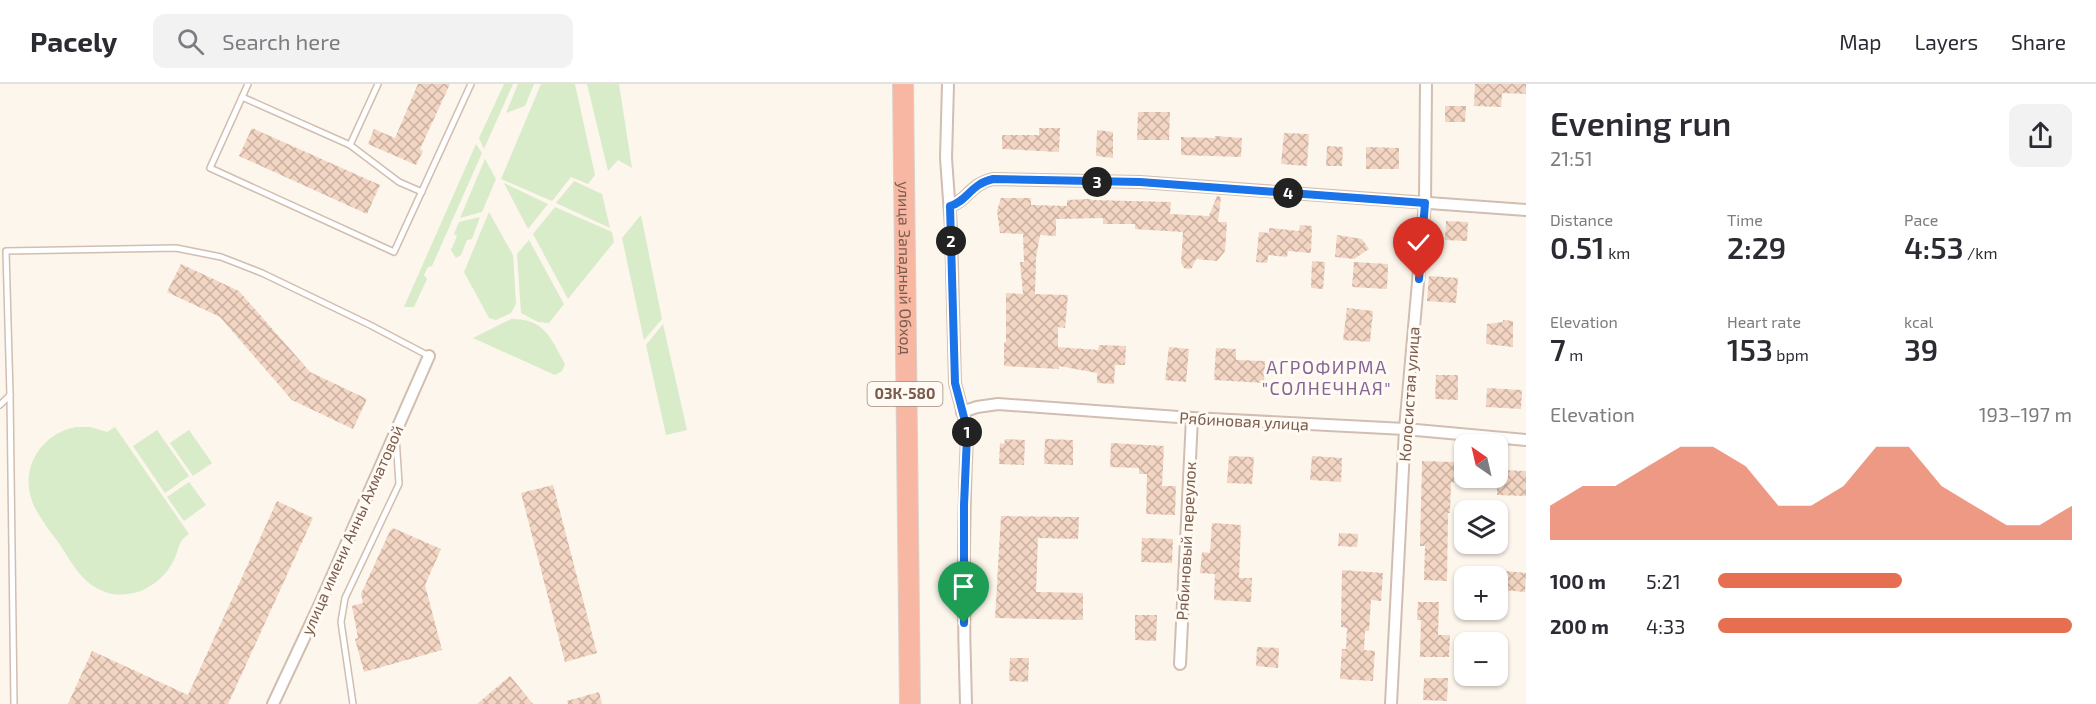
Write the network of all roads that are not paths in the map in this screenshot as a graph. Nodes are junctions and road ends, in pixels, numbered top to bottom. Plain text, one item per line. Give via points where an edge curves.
1 (248, 84) edge
2 (378, 84) edge
3 (471, 84) edge
4 (892, 84) edge
5 (903, 84) edge
6 (948, 84) edge
7 (1426, 84) edge
8 (242, 97) junction
9 (350, 146) junction
10 (422, 192) junction
11 (1425, 203) junction
12 (950, 206) junction
13 (1526, 210) edge
14 (429, 356) joint
15 (10, 395) junction
16 (0, 405) edge
17 (962, 412) junction
18 (1192, 418) junction
19 (1405, 429) junction
20 (396, 432) junction
21 (1526, 440) edge
22 (1180, 664) dead end
23 (14, 704) edge
24 (273, 704) edge
25 (353, 704) edge
26 (897, 704) edge
27 (909, 704) edge
28 (966, 704) edge
29 (1391, 704) edge

1 - 8 lane
2 - 9 lane
3 - 10 lane
4 - 26 highway, улица Западный Обход / 03К-580
5 - 27 highway, улица Западный Обход / 03К-580
6 - 12 street via 946,158
7 - 11 street, Колосистая улица
8 - 9 lane
8 - 10 lane via 210,168 394,252
9 - 10 lane via 399,182
11 - 12 street via 1140,182 993,179 973,187
11 - 13 street
11 - 19 street, Колосистая улица
12 - 17 street via 955,383
14 - 15 lane via 220,256 176,248 6,251
14 - 20 street, улица имени Анны Ахматовой
15 - 16 lane
15 - 23 lane
17 - 18 street, Рябиновая улица via 998,404
17 - 28 street via 967,436
18 - 19 street, Рябиновая улица
18 - 22 street, Рябиновый переулок
19 - 21 street, Рябиновая улица
19 - 29 street, Колосистая улица
20 - 24 street, улица имени Анны Ахматовой
20 - 25 lane via 399,484 345,598 341,622

